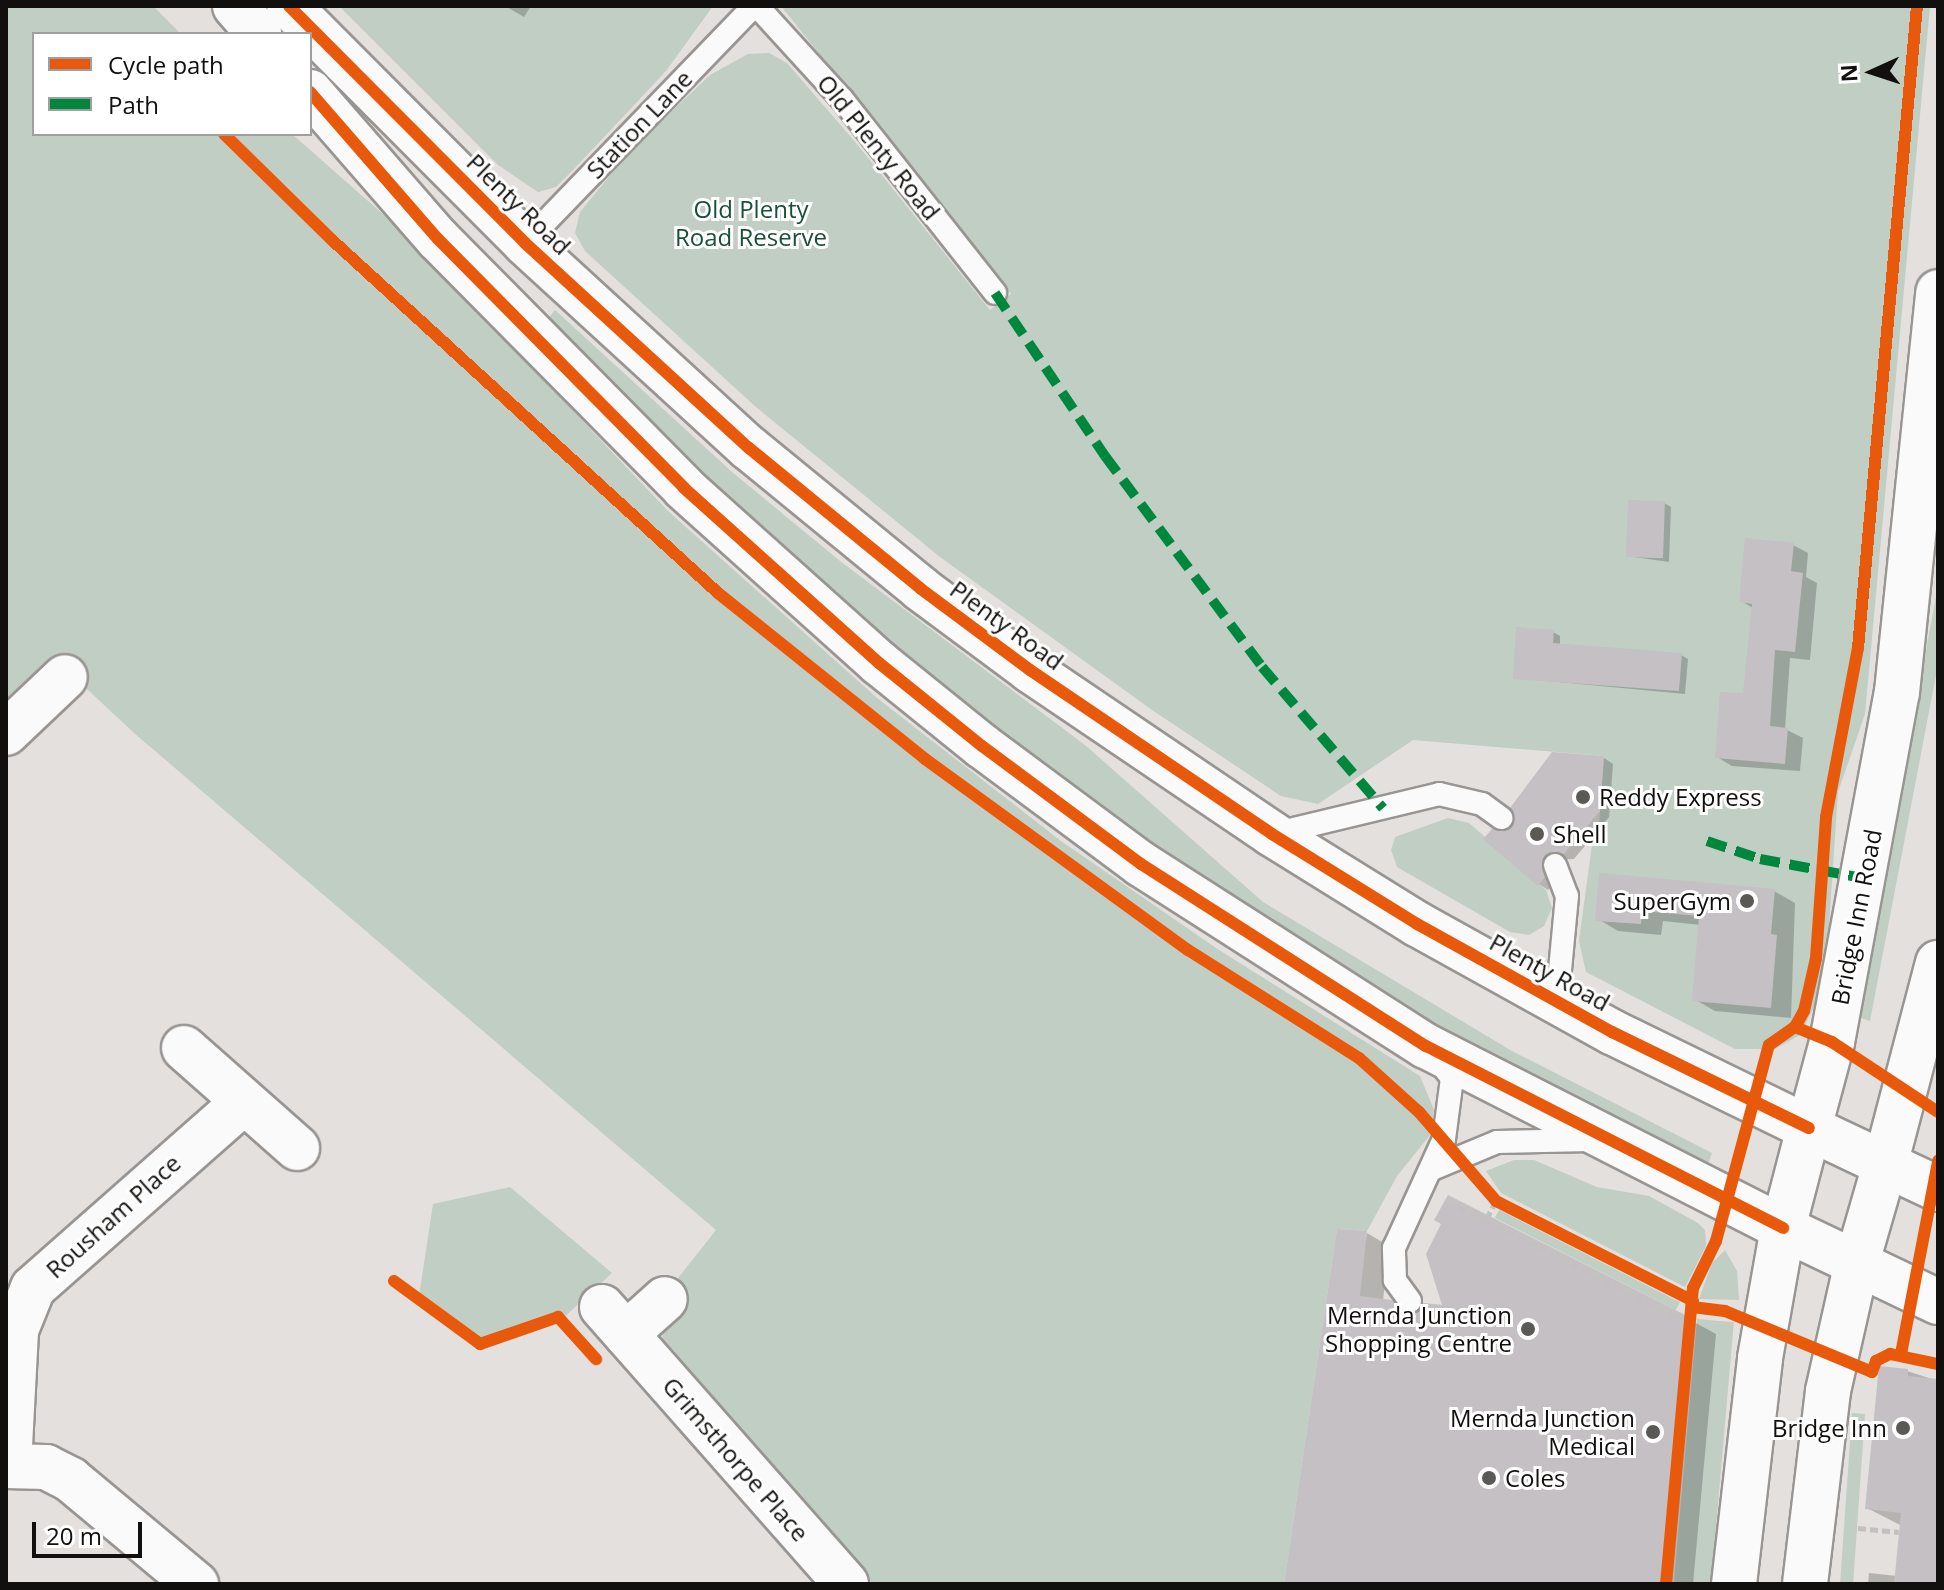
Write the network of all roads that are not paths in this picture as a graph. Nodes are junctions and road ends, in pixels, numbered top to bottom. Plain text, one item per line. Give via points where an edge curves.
1 (235, 6) edge
2 (289, 6) edge
3 (756, 6) edge
4 (257, 32) edge
5 (312, 94) edge
6 (525, 243) junction
7 (1938, 292) edge
8 (995, 293) dead end
9 (65, 677) dead end
10 (6, 733) edge
11 (1501, 818) dead end
12 (1272, 834) junction
13 (1555, 865) dead end
14 (1938, 963) edge
15 (1557, 1002) junction
16 (1426, 1046) junction
17 (184, 1048) dead end
18 (244, 1102) junction
19 (1809, 1128) junction
20 (1603, 1140) junction
21 (297, 1148) dead end
22 (1885, 1165) junction
23 (1432, 1169) junction
24 (1938, 1189) edge
25 (1783, 1228) junction
26 (1857, 1262) junction
27 (665, 1299) dead end
28 (1410, 1301) dead end
29 (1938, 1302) edge
30 (21, 1466) edge
31 (196, 1584) edge
32 (846, 1584) edge
33 (1734, 1584) edge
34 (1805, 1584) edge

1 - 4 main road
2 - 6 main road, Plenty Road
3 - 6 lane, Station Lane
3 - 8 lane, Old Plenty Road via 842,99
5 - 16 main road via 438,239 593,398 709,511 879,663 1141,864
6 - 12 main road, Plenty Road via 749,448 887,562 1030,670
7 - 19 main road, Bridge Inn Road via 1897,692 1832,1042
9 - 10 main road
11 - 12 lane via 1482,804 1439,794
12 - 15 main road, Plenty Road
13 - 15 lane via 1567,896
14 - 22 main road
15 - 19 main road, Plenty Road
16 - 20 main road
16 - 23 lane via 1452,1078 1448,1120
17 - 18 main road
18 - 21 main road
18 - 30 main road, Rousham Place via 53,1267 22,1308 15,1349 27,1377
19 - 22 main road, Plenty Road
19 - 25 main road, Bridge Inn Road
20 - 23 lane via 1519,1139 1458,1154
20 - 25 main road
22 - 24 main road, Plenty Road
22 - 26 main road
23 - 28 lane via 1394,1248 1395,1280
25 - 26 main road
25 - 33 main road, Bridge Inn Road via 1760,1358
26 - 29 main road
26 - 34 main road via 1828,1391
27 - 32 main road, Grimsthorpe Place via 598,1323
30 - 31 main road via 71,1480

